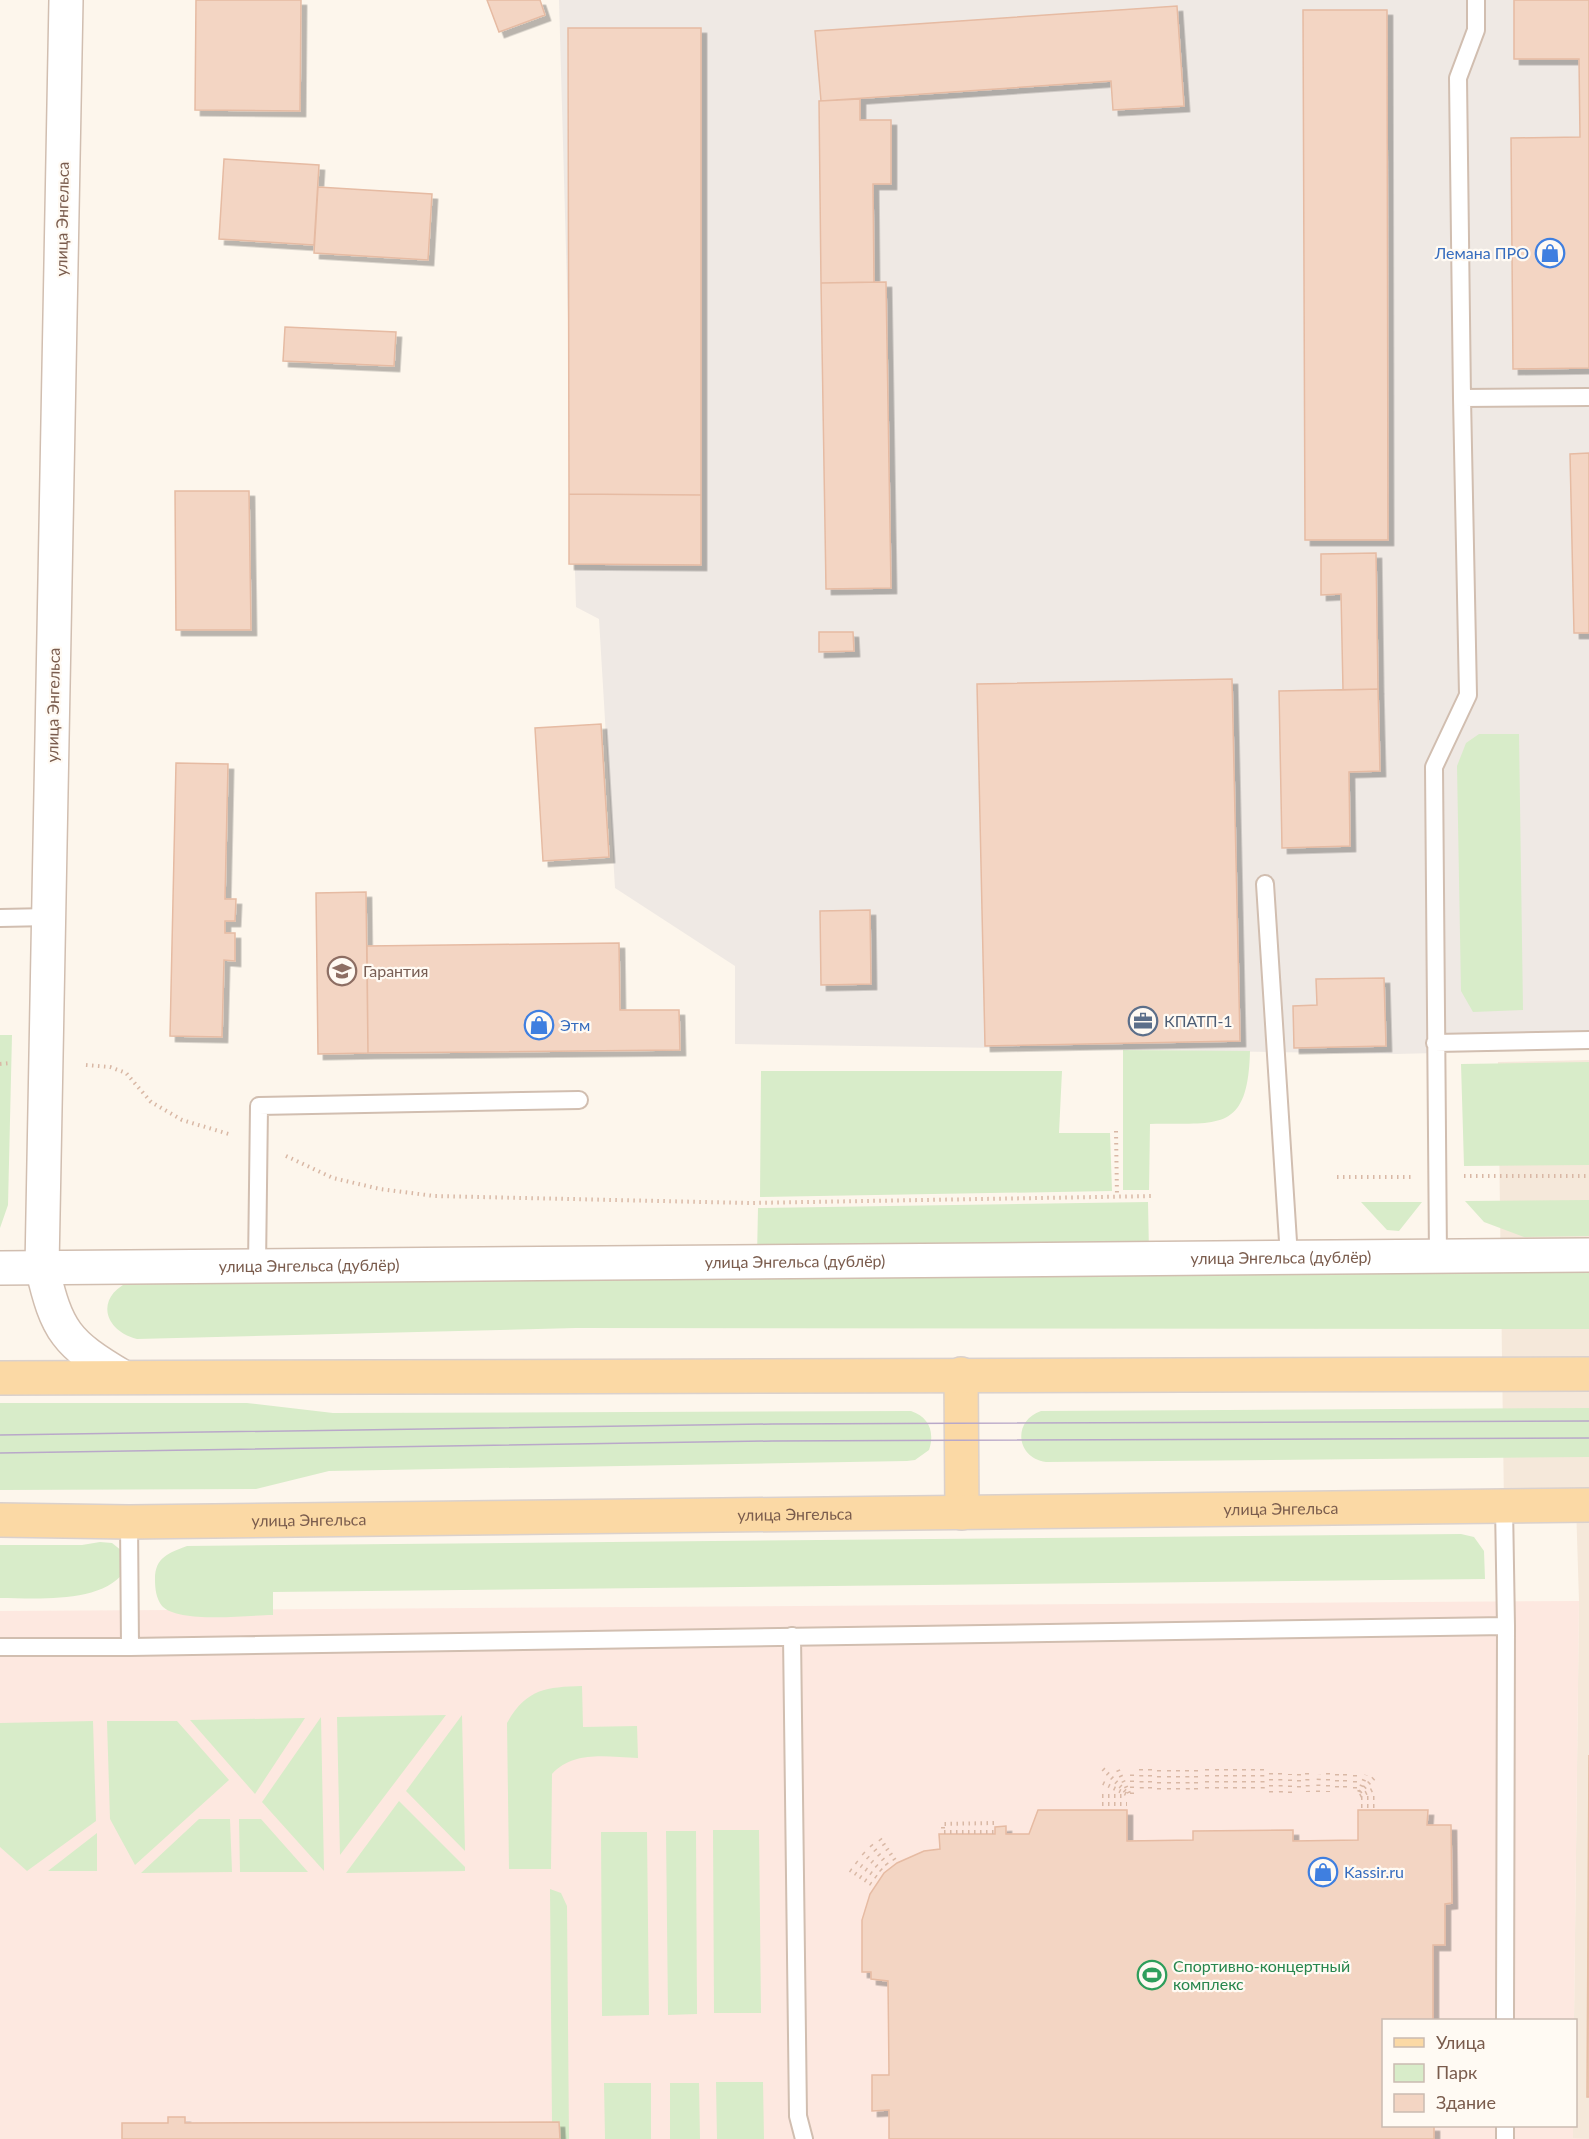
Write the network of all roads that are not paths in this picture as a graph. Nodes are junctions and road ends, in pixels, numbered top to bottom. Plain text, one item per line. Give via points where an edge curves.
1 (66, 0) edge
2 (1476, 0) edge
3 (1589, 397) edge
4 (1462, 398) junction
5 (1265, 884) dead end
6 (49, 917) junction
7 (0, 918) edge
8 (1589, 1040) edge
9 (1436, 1043) junction
10 (579, 1100) dead end
11 (1589, 1255) edge
12 (1438, 1256) junction
13 (1289, 1257) junction
14 (257, 1266) junction
15 (42, 1267) junction
16 (0, 1268) edge
17 (961, 1374) junction
18 (1589, 1374) edge
19 (123, 1377) junction
20 (0, 1378) edge
21 (1589, 1505) edge
22 (1504, 1506) junction
23 (962, 1513) junction
24 (0, 1520) edge
25 (129, 1522) junction
26 (1506, 1626) junction
27 (792, 1636) junction
28 (0, 1647) edge
29 (130, 1647) junction
30 (1505, 2019) edge
31 (804, 2139) edge

1 - 6 street, улица Энгельса
2 - 4 lane via 1476,30 1458,78
3 - 4 lane
4 - 9 lane via 1468,695 1434,767
5 - 13 lane
6 - 7 lane
6 - 15 street, улица Энгельса
8 - 9 lane
9 - 12 lane
10 - 14 lane via 259,1106
11 - 12 street, улица Энгельса (дублёр)
12 - 13 street, улица Энгельса (дублёр)
13 - 14 street, улица Энгельса (дублёр)
14 - 15 street, улица Энгельса (дублёр)
15 - 16 street, улица Энгельса (дублёр)
15 - 19 street, улица Энгельса via 63,1331 86,1355
17 - 18 main road
17 - 19 main road
17 - 23 main road
19 - 20 main road
21 - 22 main road, улица Энгельса
22 - 23 main road, улица Энгельса
22 - 26 lane
23 - 25 main road, улица Энгельса
24 - 25 main road, улица Энгельса
25 - 29 lane
26 - 27 lane
26 - 30 lane
27 - 29 lane
27 - 31 lane via 798,2116
28 - 29 lane

